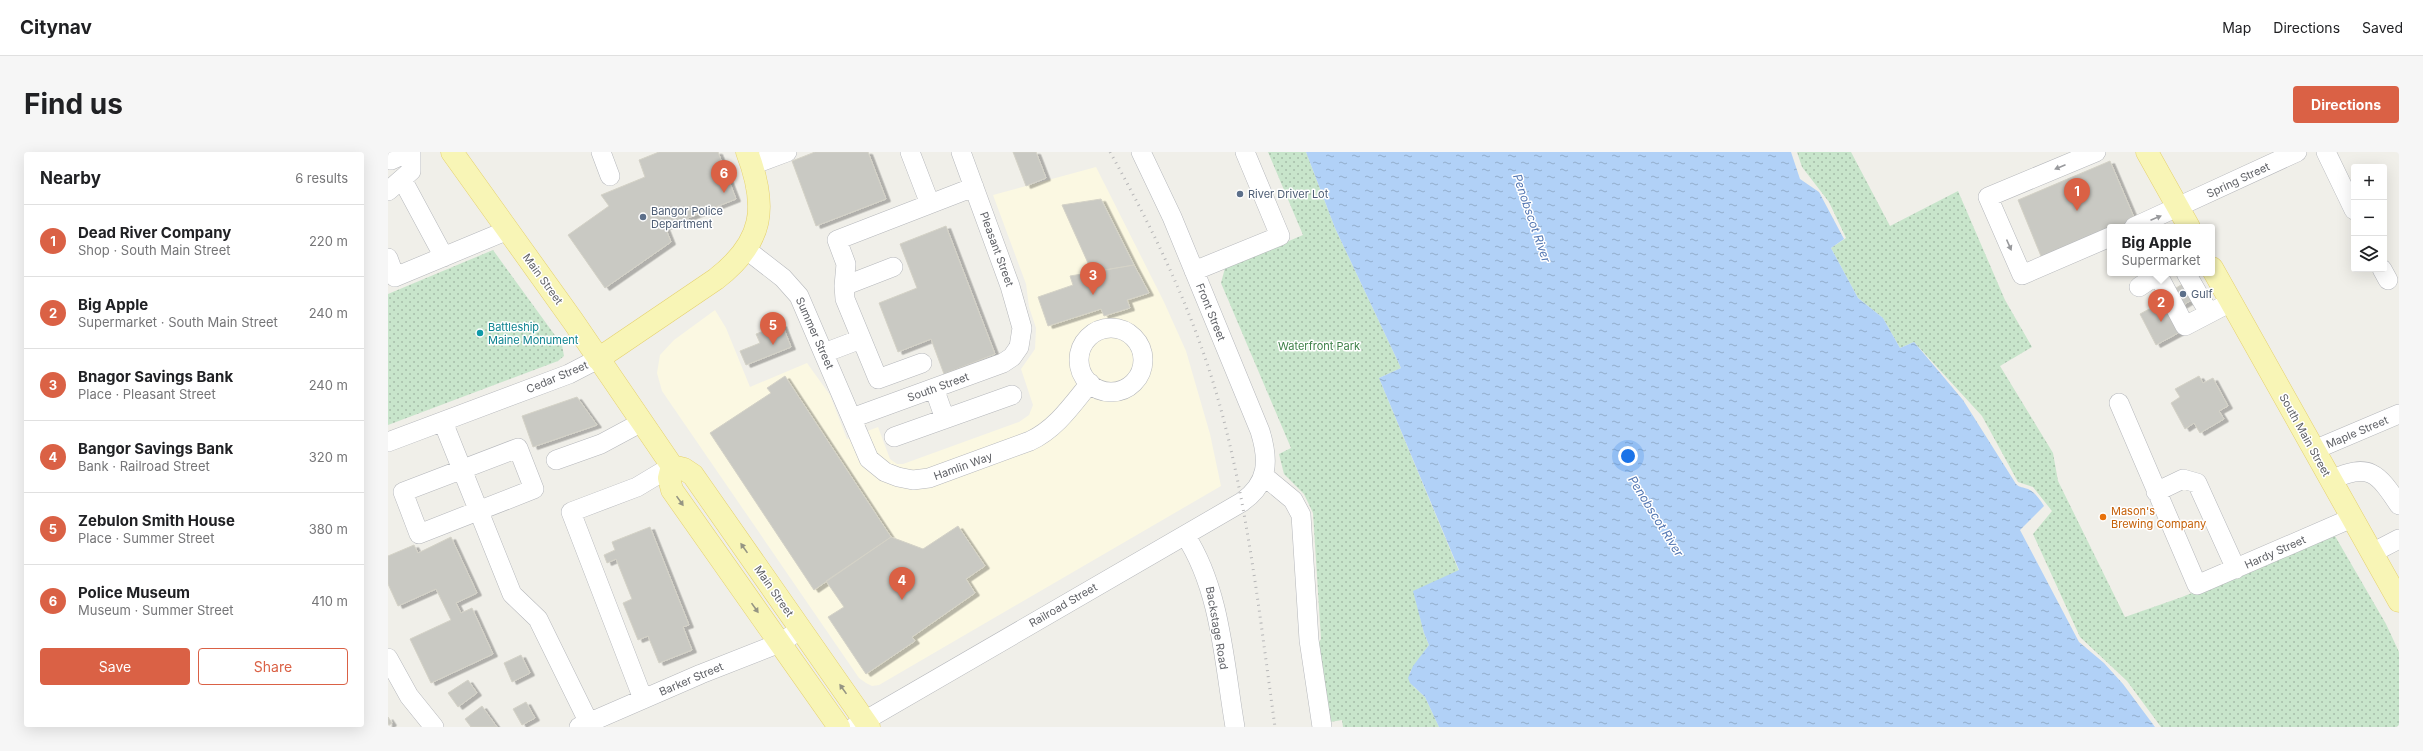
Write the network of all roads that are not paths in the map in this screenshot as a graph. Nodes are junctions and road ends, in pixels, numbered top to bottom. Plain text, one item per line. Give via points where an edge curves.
1 (410, 152) edge
2 (452, 152) edge
3 (787, 152) edge
4 (910, 152) edge
5 (961, 152) edge
6 (1141, 152) edge
7 (1245, 152) edge
8 (2096, 152) edge
9 (2147, 152) edge
10 (2297, 152) edge
11 (2326, 152) edge
12 (604, 153) edge
13 (750, 159) edge
14 (391, 160) dead end
15 (610, 176) dead end
16 (402, 179) junction
17 (974, 187) junction
18 (388, 191) edge
19 (930, 204) junction
20 (2351, 204) edge
21 (2178, 208) junction
22 (2141, 224) edge
23 (2187, 224) edge
24 (508, 230) junction
25 (2107, 238) edge
26 (747, 250) junction
27 (444, 257) junction
28 (388, 258) edge
29 (893, 267) dead end
30 (1194, 271) junction
31 (2215, 273) edge
32 (2156, 276) edge
33 (2160, 276) edge
34 (2188, 276) edge
35 (844, 286) junction
36 (2139, 287) dead end
37 (2231, 302) junction
38 (2209, 314) junction
39 (861, 339) junction
40 (1019, 347) joint
41 (824, 353) junction
42 (598, 359) junction
43 (922, 363) dead end
44 (1087, 386) dead end
45 (934, 388) junction
46 (1012, 395) dead end
47 (2119, 403) dead end
48 (2399, 414) edge
49 (852, 418) junction
50 (945, 418) junction
51 (443, 422) junction
52 (642, 422) junction
53 (894, 437) dead end
54 (388, 442) edge
55 (2314, 450) junction
56 (556, 460) dead end
57 (672, 466) junction
58 (463, 469) junction
59 (1264, 476) junction
60 (2331, 480) junction
61 (2156, 492) junction
62 (2399, 505) edge
63 (479, 511) junction
64 (2352, 518) junction
65 (1185, 535) junction
66 (2399, 539) edge
67 (2372, 553) junction
68 (2236, 569) junction
69 (2399, 601) edge
70 (801, 629) junction
71 (780, 644) junction
72 (388, 658) edge
73 (643, 699) junction
74 (584, 725) edge
75 (863, 725) edge
76 (434, 727) edge
77 (839, 727) edge
78 (1234, 727) edge
79 (1322, 727) edge

1 - 14 street
1 - 16 street via 411,171
2 - 24 main road, Main Street
3 - 13 street
4 - 19 street
5 - 17 street, Pleasant Street
6 - 30 street, Front Street
7 - 30 street via 1280,236
8 -> 25 street via 1988,197 2022,275
9 - 21 main road
10 - 21 street, Spring Street
11 - 20 street
12 - 15 street
13 - 26 main road via 759,191 759,207 755,232
16 - 18 street
16 - 27 street
17 - 19 street
17 - 40 street, Pleasant Street via 1016,302 1023,334
19 - 35 street via 837,240 846,264
22 -> 21 street, Spring Street
21 - 23 main road
24 - 27 street
24 - 42 main road, Main Street
26 - 41 street, Summer Street via 795,290
26 - 42 main road, Cedar Street via 734,265 716,279
27 - 28 street via 395,277
29 - 35 street
30 - 59 street, Front Street via 1260,431 1266,457
31 - 37 main road, South Main Street
32 - 36 street
33 - 38 street via 2186,326
34 - 38 street
35 - 39 street via 846,299
37 - 38 street
37 - 55 main road, South Main Street
39 - 41 street
39 - 43 street via 878,379
40 - 45 street, South Street via 1012,357 1002,363
41 - 49 street, Summer Street
42 - 51 street, Cedar Street via 569,374
42 - 52 main road, Main Street
44 - 49 street, Hamlin Way via 1058,422 1042,435 921,480 891,475 873,464 864,452
45 - 49 street, South Street
45 - 50 street
46 - 50 street
47 - 61 street
48 - 55 street, Maple Street
50 - 53 street
51 - 54 street, Cedar Street
51 - 58 street
52 - 56 street via 601,444
52 - 57 main road, Main Street
55 - 60 main road, South Main Street
70 -> 57 main road, Main Street via 693,475
57 -> 71 main road via 669,478 672,490
57 - 73 street via 637,488 571,512
58 - 63 street
58 - 63 street via 518,448 534,490
58 - 63 street via 403,492 419,534
59 - 65 street, Railroad Street via 1257,489 1247,498
59 - 79 street via 1293,500 1302,515 1309,640
60 - 62 street via 2350,471 2376,474 2383,480
60 - 64 main road, South Main Street
61 - 68 street via 2183,479 2197,483
61 - 68 street, Hardy Street via 2197,585
63 - 74 street via 512,594 538,619
64 - 67 main road, South Main Street
64 - 68 street, Hardy Street
65 - 75 street, Railroad Street
65 - 78 street, Backstage Road via 1197,552 1211,586
66 - 67 street
67 - 69 main road, South Main Street
70 - 71 street, Barker Street
75 -> 70 main road, Main Street
71 - 73 street, Barker Street
71 - 77 main road
72 - 76 street via 409,696
73 - 74 street, Barker Street

